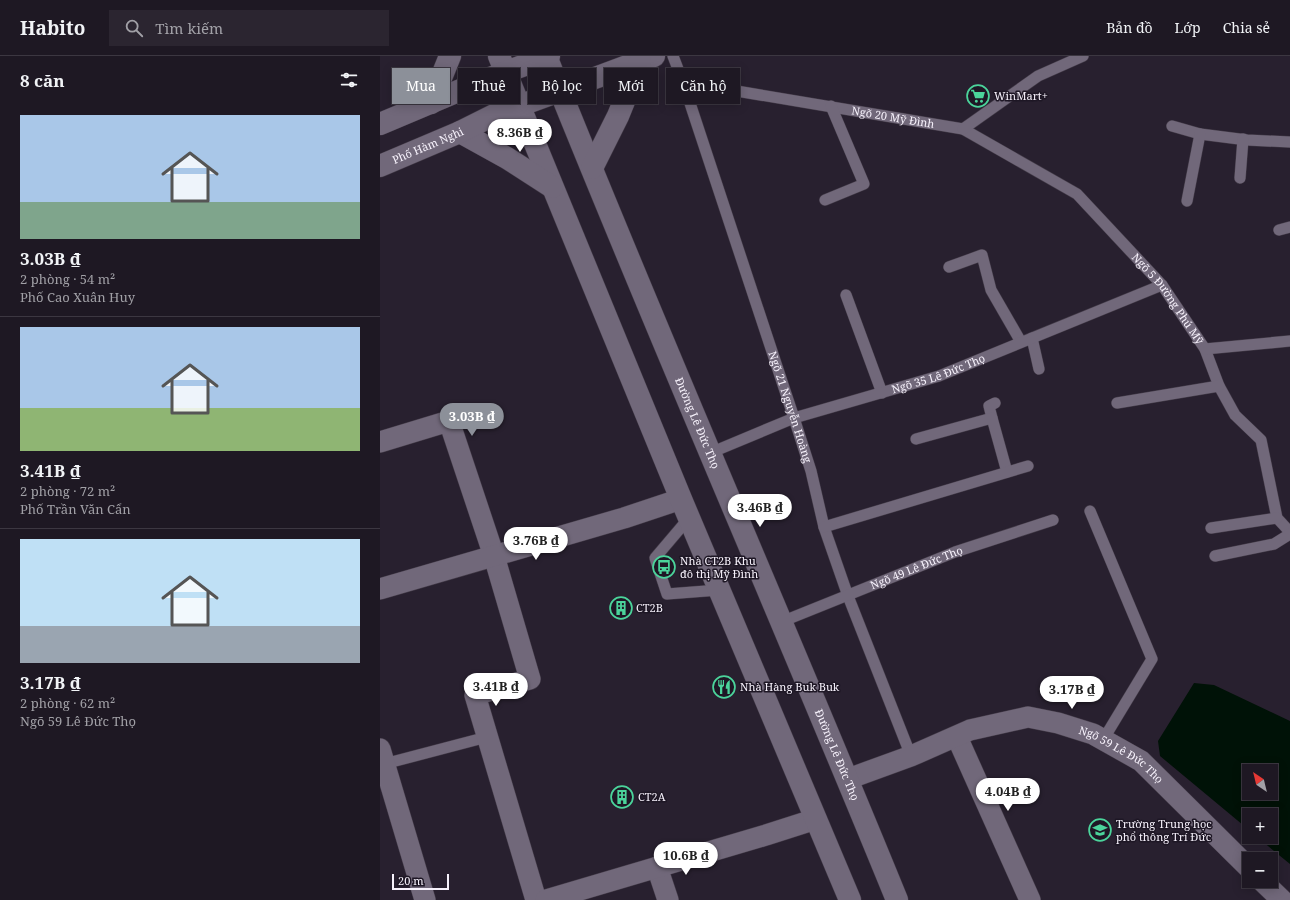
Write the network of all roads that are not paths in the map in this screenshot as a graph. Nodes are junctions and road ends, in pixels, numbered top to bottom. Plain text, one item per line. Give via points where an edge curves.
1 (450, 56) edge
2 (547, 56) edge
3 (673, 56) edge
4 (1083, 56) edge
5 (647, 59) edge
6 (502, 64) edge
7 (445, 68) edge
8 (551, 68) edge
9 (678, 68) edge
10 (596, 78) edge
11 (740, 91) edge
12 (450, 93) edge
13 (528, 103) edge
14 (429, 104) edge
15 (565, 104) edge
16 (690, 104) edge
17 (520, 106) junction
18 (831, 106) junction
19 (380, 124) edge
20 (1172, 126) dead end
21 (964, 129) junction
22 (460, 132) junction
23 (1200, 134) junction
24 (1242, 140) junction
25 (1290, 142) edge
26 (380, 166) edge
27 (592, 168) junction
28 (1240, 178) dead end
29 (552, 187) junction
30 (825, 200) dead end
31 (1187, 201) dead end
32 (949, 267) dead end
33 (1162, 285) junction
34 (846, 295) dead end
35 (1032, 338) junction
36 (1290, 341) edge
37 (1021, 342) junction
38 (1205, 349) junction
39 (1039, 369) dead end
40 (1219, 386) junction
41 (882, 393) junction
42 (995, 403) dead end
43 (1117, 403) dead end
44 (794, 418) junction
45 (992, 418) junction
46 (916, 439) dead end
47 (380, 442) edge
48 (710, 453) junction
49 (1028, 466) dead end
50 (1007, 472) junction
51 (685, 508) junction
52 (1090, 511) dead end
53 (1277, 518) junction
54 (1053, 520) dead end
55 (824, 527) junction
56 (1211, 528) dead end
57 (1290, 533) edge
58 (494, 556) junction
59 (1215, 556) dead end
60 (380, 589) edge
61 (719, 590) junction
62 (848, 596) junction
63 (781, 622) junction
64 (487, 737) junction
65 (957, 737) junction
66 (1103, 740) junction
67 (382, 756) edge
68 (912, 756) junction
69 (848, 779) junction
70 (816, 819) junction
71 (1242, 861) edge
72 (657, 867) junction
73 (1269, 888) edge
74 (425, 900) edge
75 (545, 900) edge
76 (668, 900) edge
77 (850, 900) edge
78 (897, 900) edge
79 (1030, 900) edge
80 (1282, 900) edge

1 - 7 main road
2 - 6 main road
2 - 8 main road, Đường Lê Đức Thọ
3 - 9 lane, Ngõ 21 Nguyễn Hoàng
4 - 21 lane via 1038,76
5 - 10 main road, Phố Hàm Nghi
5 - 27 main road
6 - 12 main road
6 - 17 main road
11 - 18 lane, Ngõ 20 Mỹ Đình
13 - 17 main road, Phố Hàm Nghi
14 - 19 main road
15 - 27 main road, Đường Lê Đức Thọ
16 - 44 lane, Ngõ 21 Nguyễn Hoàng
17 - 22 main road, Phố Hàm Nghi via 496,114
17 - 29 main road
18 - 21 lane, Ngõ 20 Mỹ Đình
18 - 30 lane via 864,184
20 - 23 lane
21 - 33 lane, Ngõ 5 Đường Phú Mỹ via 1077,194
22 - 26 main road, Phố Hàm Nghi
22 - 29 main road
23 - 24 lane
23 - 31 lane
24 - 25 lane
24 - 28 lane
27 - 48 main road, Đường Lê Đức Thọ
29 - 51 main road
32 - 37 lane via 982,255 991,290
33 - 35 lane, Ngõ 35 Lê Đức Thọ
33 - 38 lane, Ngõ 5 Đường Phú Mỹ
34 - 41 lane
35 - 37 lane, Ngõ 35 Lê Đức Thọ
35 - 39 lane
36 - 38 lane
37 - 41 lane, Ngõ 35 Lê Đức Thọ via 939,376
38 - 40 lane, Ngõ 5 Đường Phú Mỹ
40 - 43 lane
40 - 53 lane, Ngõ 5 Đường Phú Mỹ via 1235,415 1261,440
41 - 44 lane, Ngõ 35 Lê Đức Thọ
42 - 45 lane via 989,406
44 - 48 lane, Ngõ 35 Lê Đức Thọ
44 - 55 lane, Ngõ 21 Nguyễn Hoàng
45 - 46 lane
45 - 50 lane
47 - 58 street via 449,421
48 - 63 main road, Đường Lê Đức Thọ
49 - 50 lane
50 - 55 lane
51 - 58 street via 624,518
51 - 61 main road
51 - 61 lane via 655,558 667,594
52 - 66 lane via 1152,659
53 - 56 lane
53 - 57 lane
54 - 62 lane, Ngõ 49 Lê Đức Thọ via 955,552
55 - 62 lane, Ngõ 21 Nguyễn Hoàng
57 - 59 lane via 1274,544
58 - 60 street
58 - 64 street via 530,678 475,695
61 - 70 main road
62 - 63 lane, Ngõ 49 Lê Đức Thọ
62 - 68 lane, Ngõ 21 Nguyễn Hoàng
63 - 69 main road, Đường Lê Đức Thọ
64 - 67 lane
64 - 75 street
65 - 66 street, Ngõ 59 Lê Đức Thọ via 970,730 1028,717 1058,723 1093,734
65 - 68 street, Ngõ 59 Lê Đức Thọ
65 - 79 street
66 - 71 street, Ngõ 59 Lê Đức Thọ via 1141,762
67 - 74 street
68 - 69 street, Ngõ 59 Lê Đức Thọ
69 - 78 main road, Đường Lê Đức Thọ
70 - 72 street
70 - 77 main road
72 - 75 street
72 - 76 street
73 - 80 street

